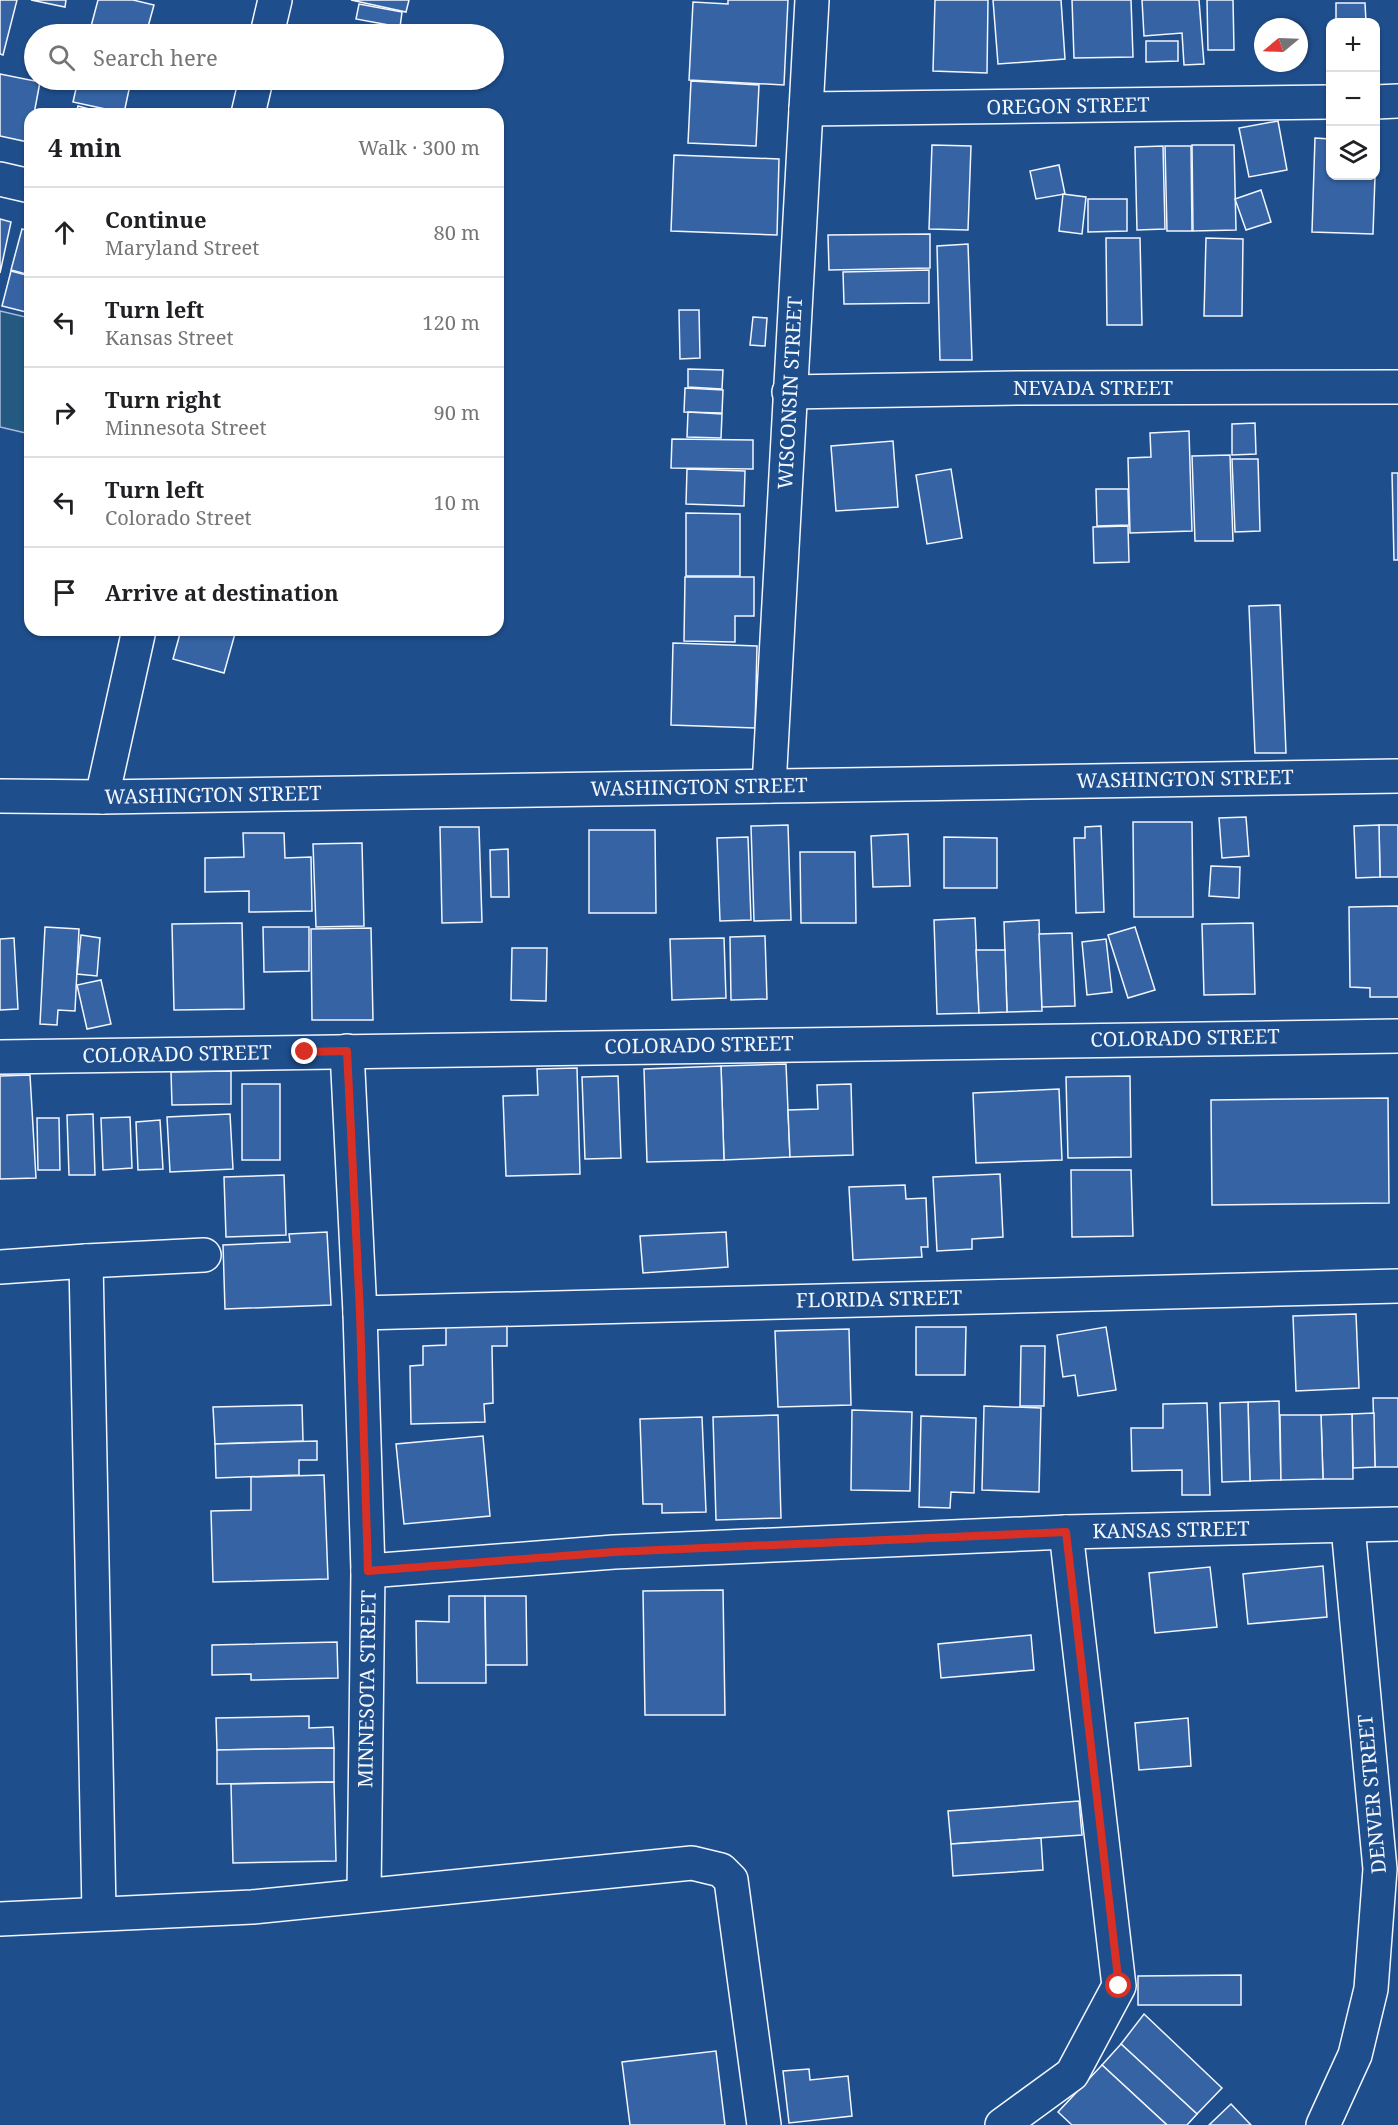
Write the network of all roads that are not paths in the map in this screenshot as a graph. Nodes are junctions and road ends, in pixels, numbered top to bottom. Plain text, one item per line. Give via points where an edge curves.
1 (274, 0) edge
2 (812, 0) edge
3 (269, 24) edge
4 (254, 90) edge
5 (1398, 101) edge
6 (1326, 102) edge
7 (1380, 102) edge
8 (250, 108) edge
9 (806, 109) junction
10 (0, 179) edge
11 (24, 185) edge
12 (1398, 387) edge
13 (789, 392) junction
14 (138, 636) edge
15 (1398, 776) edge
16 (769, 786) junction
17 (0, 796) edge
18 (102, 797) junction
19 (1398, 1036) edge
20 (347, 1051) junction
21 (0, 1057) edge
22 (204, 1255) dead end
23 (86, 1261) junction
24 (0, 1267) edge
25 (1398, 1286) edge
26 (360, 1313) junction
27 (1398, 1524) edge
28 (1348, 1527) junction
29 (1066, 1532) junction
30 (368, 1571) junction
31 (364, 1894) junction
32 (99, 1912) junction
33 (0, 1919) edge
34 (764, 2125) edge
35 (1002, 2125) edge
36 (1323, 2125) edge

1 - 3 street
2 - 9 street, WISCONSIN STREET
4 - 8 street
5 - 7 street
6 - 9 street, OREGON STREET
9 - 13 street, WISCONSIN STREET
10 - 11 street
12 - 13 street, NEVADA STREET
13 - 16 street, WISCONSIN STREET
14 - 18 street
15 - 16 street, WASHINGTON STREET
16 - 18 street, WASHINGTON STREET
17 - 18 street, WASHINGTON STREET
19 - 20 street, COLORADO STREET
20 - 21 street, COLORADO STREET
20 - 26 street, MINNESOTA STREET
22 - 23 street
23 - 24 street
23 - 32 street
25 - 26 street, FLORIDA STREET
26 - 30 street, MINNESOTA STREET
27 - 28 street, KANSAS STREET
28 - 29 street, KANSAS STREET
28 - 36 street, DENVER STREET via 1380,1869 1371,1989 1355,2055
29 - 30 street, KANSAS STREET via 614,1552
29 - 35 street via 1119,1986 1072,2074
30 - 31 street, MINNESOTA STREET
31 - 32 street via 252,1906
31 - 34 street via 692,1863 721,1870 731,1880
32 - 33 street

